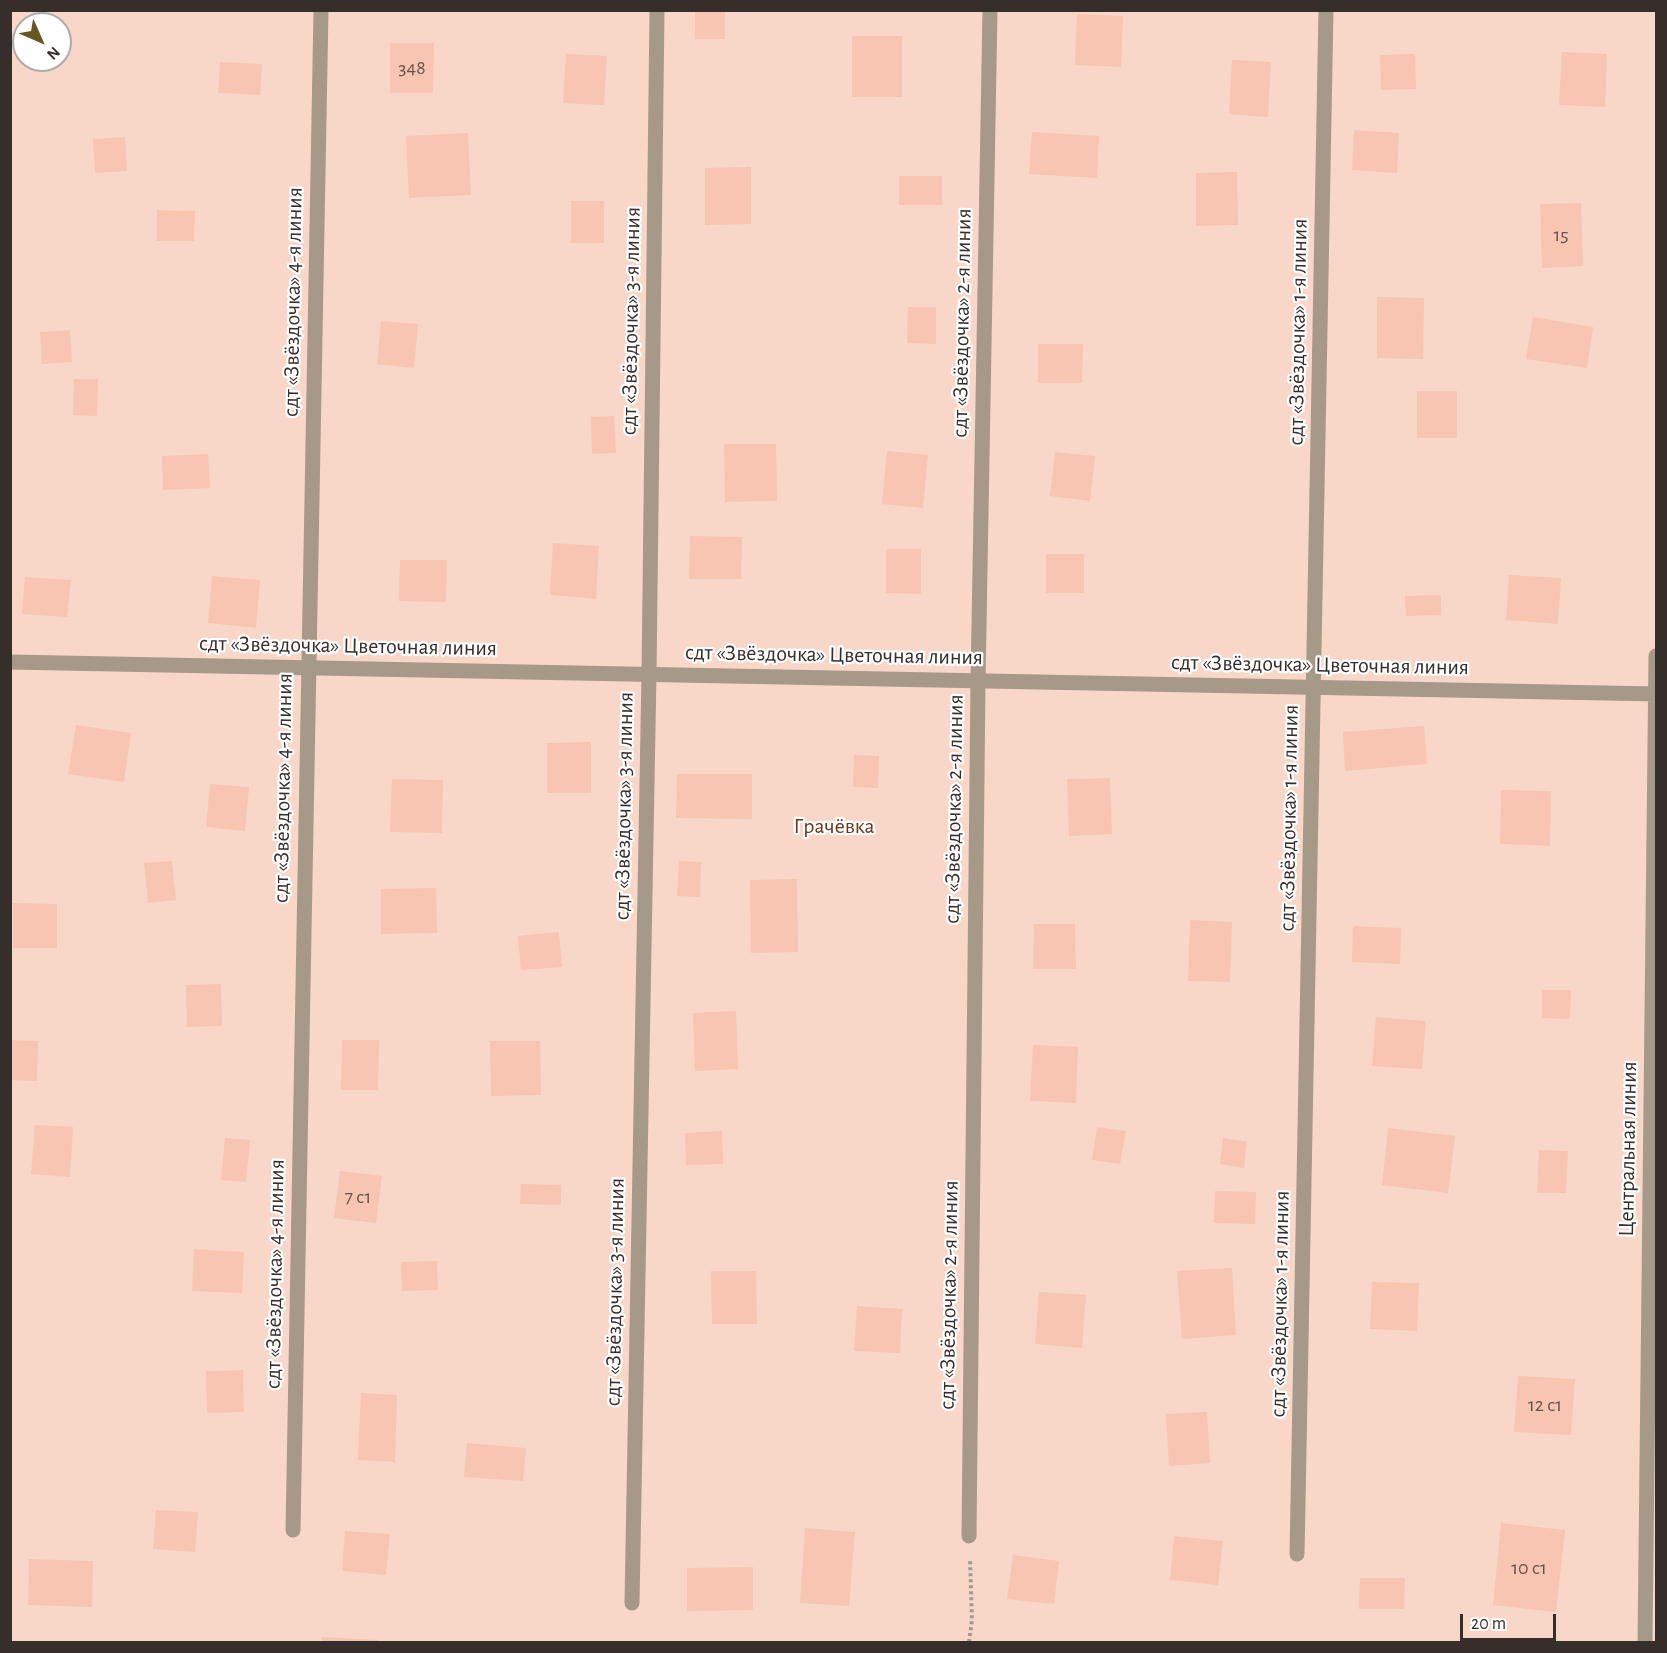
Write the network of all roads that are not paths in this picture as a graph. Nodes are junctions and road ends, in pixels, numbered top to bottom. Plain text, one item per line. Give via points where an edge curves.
1 (321, 10) edge
2 (657, 10) edge
3 (990, 10) edge
4 (1326, 10) edge
5 (1656, 656) edge
6 (10, 662) edge
7 (308, 668) junction
8 (649, 674) junction
9 (978, 681) junction
10 (1314, 687) junction
11 (1656, 694) edge
12 (293, 1530) dead end
13 (969, 1536) road end
14 (1297, 1554) dead end
15 (632, 1603) dead end
16 (1645, 1642) edge

1 - 7 street, сдт «Звёздочка» 4-я линия
2 - 8 street, сдт «Звёздочка» 3-я линия
3 - 9 street, сдт «Звёздочка» 2-я линия
4 - 10 street, сдт «Звёздочка» 1-я линия
5 - 11 street, Центральная линия
6 - 7 street, сдт «Звёздочка» Цветочная линия
7 - 8 street, сдт «Звёздочка» Цветочная линия
7 - 12 street, сдт «Звёздочка» 4-я линия
8 - 9 street, сдт «Звёздочка» Цветочная линия
8 - 15 street, сдт «Звёздочка» 3-я линия
9 - 10 street, сдт «Звёздочка» Цветочная линия
9 - 13 street, сдт «Звёздочка» 2-я линия
10 - 11 street, сдт «Звёздочка» Цветочная линия
10 - 14 street, сдт «Звёздочка» 1-я линия
11 - 16 street, Центральная линия

